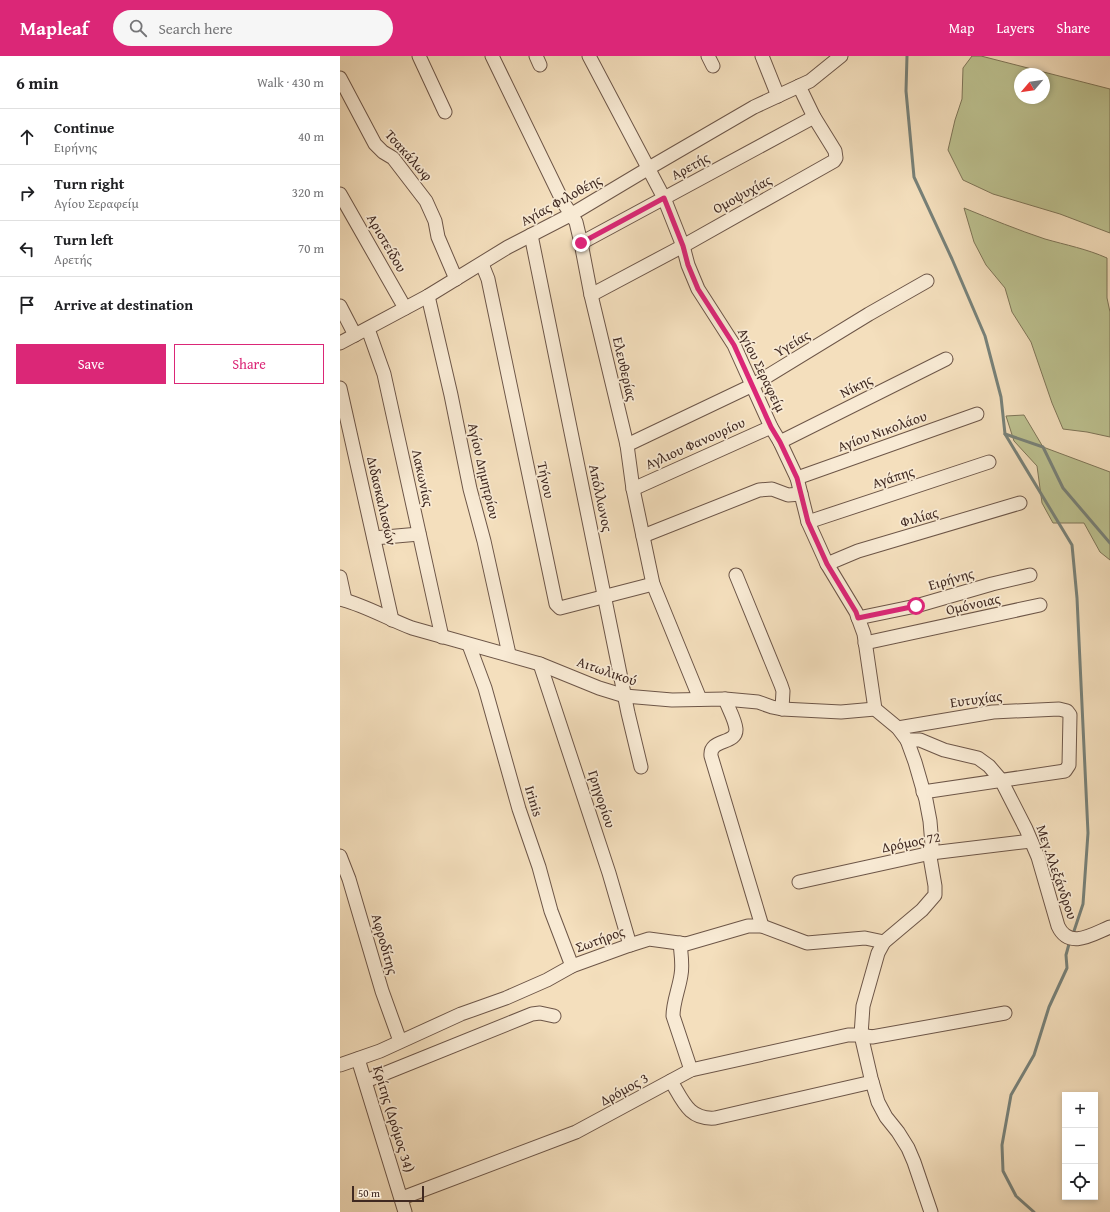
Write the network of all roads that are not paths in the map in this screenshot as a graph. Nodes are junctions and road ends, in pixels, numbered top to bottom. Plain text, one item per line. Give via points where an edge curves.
1 (419, 56) edge
2 (492, 56) edge
3 (589, 56) edge
4 (762, 56) edge
5 (841, 56) edge
6 (340, 78) edge
7 (805, 84) junction
8 (778, 96) junction
9 (446, 112) dead end
10 (814, 117) junction
11 (649, 168) junction
12 (340, 194) edge
13 (664, 198) junction
14 (572, 214) junction
15 (531, 235) junction
16 (581, 243) junction
17 (683, 246) junction
18 (482, 264) junction
19 (456, 279) junction
20 (926, 281) dead end
21 (591, 295) junction
22 (428, 296) junction
23 (340, 306) edge
24 (405, 308) junction
25 (368, 328) junction
26 (355, 335) junction
27 (340, 343) edge
28 (946, 359) dead end
29 (753, 385) junction
30 (340, 388) edge
31 (977, 414) dead end
32 (771, 427) junction
33 (780, 442) junction
34 (627, 445) junction
35 (989, 462) dead end
36 (797, 478) junction
37 (633, 489) junction
38 (801, 494) junction
39 (1020, 503) dead end
40 (808, 522) junction
41 (419, 534) junction
42 (643, 536) junction
43 (374, 538) junction
44 (827, 564) junction
45 (736, 575) dead end
46 (1030, 575) dead end
47 (340, 577) edge
48 (653, 584) junction
49 (605, 597) junction
50 (342, 599) edge
51 (1040, 605) dead end
52 (858, 618) junction
53 (392, 620) junction
54 (442, 637) junction
55 (865, 644) junction
56 (469, 645) junction
57 (509, 654) junction
58 (540, 664) junction
59 (625, 696) junction
60 (700, 699) junction
61 (725, 699) junction
62 (782, 709) junction
63 (875, 709) junction
64 (898, 728) junction
65 (906, 740) junction
66 (641, 767) dead end
67 (1001, 780) junction
68 (923, 792) junction
69 (1031, 841) junction
70 (931, 853) junction
71 (340, 856) edge
72 (799, 882) dead end
73 (762, 926) junction
74 (1110, 926) edge
75 (884, 942) junction
76 (680, 944) junction
77 (630, 945) junction
78 (572, 966) junction
79 (1005, 1013) dead end
80 (554, 1016) dead end
81 (865, 1036) junction
82 (400, 1041) junction
83 (358, 1059) junction
84 (340, 1065) edge
85 (691, 1070) junction
86 (366, 1081) junction
87 (671, 1081) junction
88 (872, 1082) junction
89 (402, 1198) junction
90 (405, 1212) edge
91 (931, 1212) edge

1 - 9 street
2 - 14 street, Ελευθερίας via 563,202
3 - 11 street, Αγίου Σεραφείμ
4 - 8 street
5 - 7 street, Αγίας Φιλοθέης
6 - 19 street, Τσακάλωφ via 375,144 382,152 393,158 426,201
7 - 8 street, Αγίας Φιλοθέης
7 - 10 street, Ομοψυχίας
8 - 11 street, Αγίας Φιλοθέης
10 - 13 street, Αρετής
10 - 17 street, Ομοψυχίας via 835,151 834,161
11 - 13 street, Αγίου Σεραφείμ
11 - 14 street, Αγίας Φιλοθέης
12 - 24 street, Αριστείδου
13 - 16 street, Αρετής
13 - 17 street, Αγίου Σεραφείμ
14 - 15 street, Αγίας Φιλοθέης
14 - 16 street, Ελευθερίας
15 - 18 street, Αγίας Φιλοθέης
15 - 49 street, Απόλλωνος
16 - 21 street, Ελευθερίας
17 - 21 street, Ομοψυχίας
17 - 29 street, Αγίου Σεραφείμ via 698,289 734,345
18 - 19 street, Αγίας Φιλοθέης
18 - 49 street, Τήνου via 488,280 556,604 560,608
19 - 22 street, Αγίας Φιλοθέης
20 - 29 street, Υγείας
21 - 34 street, Ελευθερίας
22 - 24 street, Αγίας Φιλοθέης
22 - 57 street, Αγίου Δημητρίου
23 - 26 street
24 - 25 street, Αγίας Φιλοθέης
25 - 26 street, Αγίας Φιλοθέης
25 - 41 street, Λακωνίας via 384,374
26 - 27 street, Αγίας Φιλοθέης
28 - 33 street, Νίκης
29 - 32 street, Αγίου Σεραφείμ
29 - 34 street, Υγείας
30 - 43 street, Διδασκαλισσών
31 - 36 street, Αγίου Νικολάου
32 - 33 street, Αγίου Σεραφείμ
32 - 37 street, Αγλιου Φανουρίου
33 - 36 street, Αγίου Σεραφείμ
34 - 37 street, Ελευθερίας
35 - 40 street, Αγάπης
36 - 38 street, Αγίου Σεραφείμ
37 - 42 street, Ελευθερίας
38 - 40 street, Αγίου Σεραφείμ
38 - 42 street via 788,495 772,490 759,490
39 - 44 street, Φιλίας via 858,552
40 - 44 street, Αγίου Σεραφείμ
41 - 43 street
41 - 54 street, Λακωνίας
42 - 48 street, Ελευθερίας
43 - 53 street, Διδασκαλισσών
44 - 52 street, Αγίου Σεραφείμ
45 - 62 street via 781,685
46 - 52 street, Ειρήνης via 916,606
47 - 50 street
48 - 49 street, Τήνου
48 - 60 street, Ελευθερίας
49 - 59 street, Απόλλωνος
50 - 53 street, Αιτωλικού
51 - 55 street, Ομόνοιας
52 - 55 street, Αγίου Σεραφείμ
53 - 54 street, Αιτωλικού
54 - 56 street, Αιτωλικού
55 - 63 street, Αγίου Σεραφείμ
56 - 57 street, Αιτωλικού
56 - 78 street, Irinis via 485,688 551,911
57 - 58 street, Αιτωλικού
58 - 59 street, Αιτωλικού
58 - 77 street, Γρηγορίου via 602,851
59 - 60 street, Αιτωλικού via 666,700
59 - 66 street, Απόλλωνος
60 - 61 street, Αιτωλικού
61 - 62 street, Αιτωλικού via 758,702
61 - 73 street via 736,732 730,739 714,745 711,756
62 - 63 street, Αιτωλικού via 841,712
63 - 64 street
64 - 65 street
64 - 67 street, Ευτυχίας via 993,712 1058,709 1067,711 1071,717 1067,769
65 - 67 street, Μεγ.Αλεξάνδρου via 920,740 944,750 978,758
65 - 68 street
67 - 68 street
67 - 69 street, Μεγ.Αλεξάνδρου
68 - 70 street via 930,821
69 - 70 street, Δρόμος 72
69 - 74 street, Μεγ.Αλεξάνδρου via 1063,935 1072,939 1080,938
70 - 72 street, Δρόμος 72
70 - 75 street via 935,895 922,910
71 - 82 street, Αφροδίτης
73 - 75 street, Σωτήρος via 807,943 865,938
73 - 76 street, Σωτήρος via 748,926
75 - 81 street via 878,953 863,1006
76 - 77 street, Σωτήρος via 649,939
76 - 85 street via 682,968 673,1016
77 - 78 street, Σωτήρος
78 - 82 street, Σωτήρος via 513,995 461,1014
79 - 81 street, Δρόμος 3
80 - 86 street via 532,1014
81 - 85 street, Δρόμος 3 via 848,1035
81 - 88 street
82 - 83 street, Σωτήρος
83 - 84 street, Σωτήρος
83 - 86 street, Κρίτης (Δρόμος 34)
85 - 87 street, Δρόμος 3
86 - 89 street, Κρίτης (Δρόμος 34)
87 - 88 street via 691,1112 706,1119
87 - 89 street, Δρόμος 3 via 576,1132
88 - 91 street via 886,1117 908,1148
89 - 90 street, Κρίτης (Δρόμος 34)

